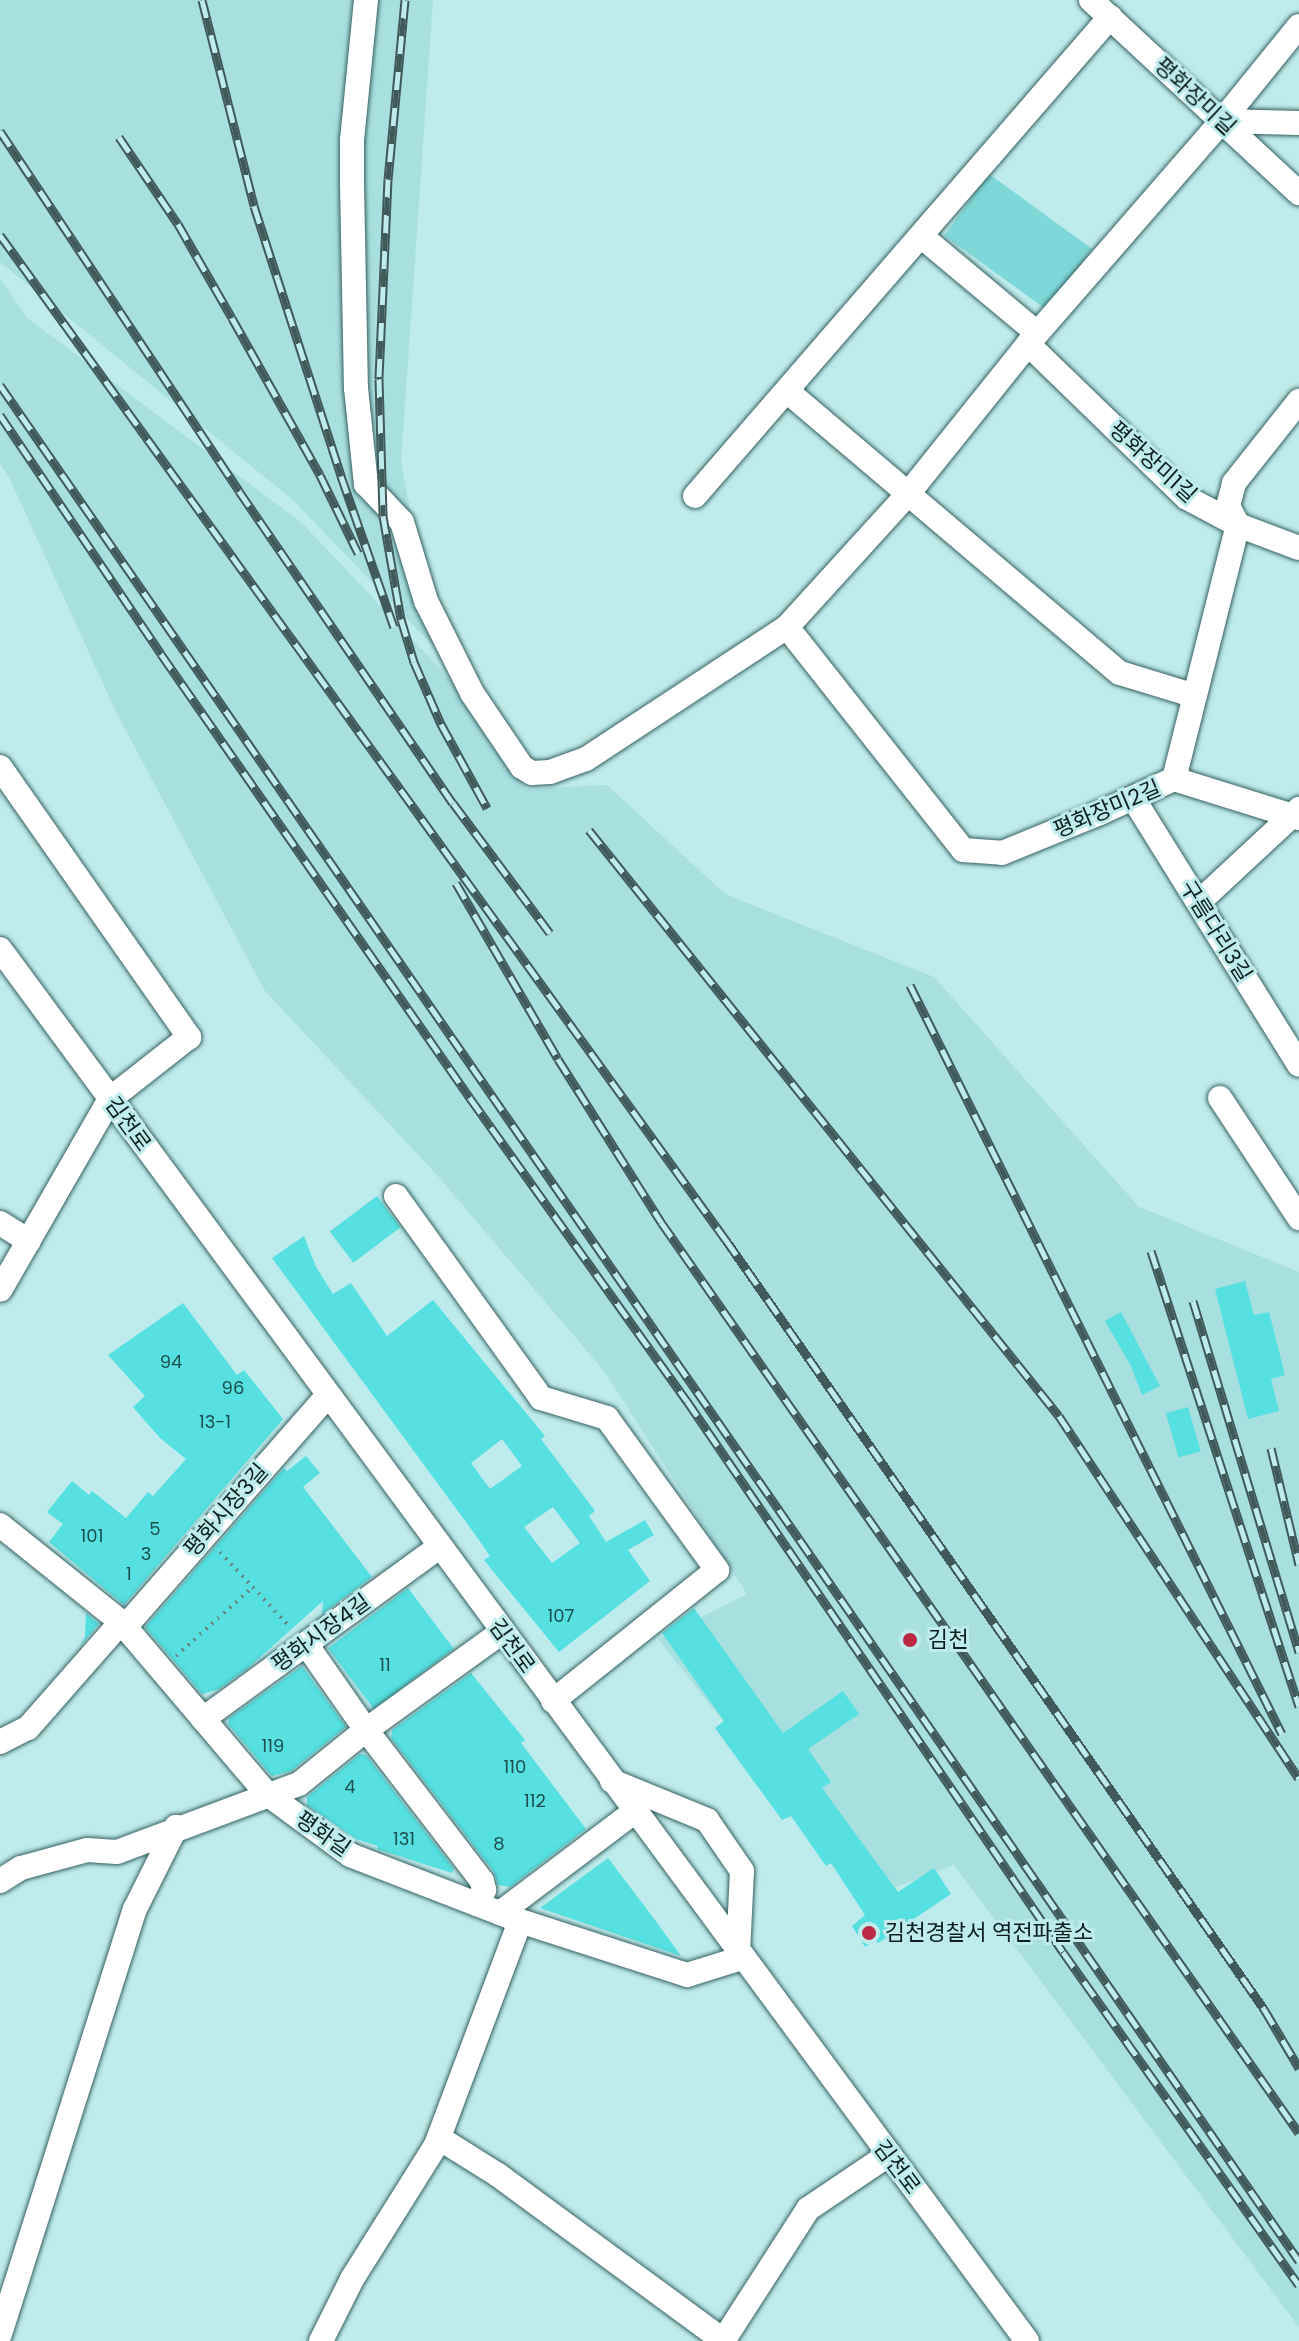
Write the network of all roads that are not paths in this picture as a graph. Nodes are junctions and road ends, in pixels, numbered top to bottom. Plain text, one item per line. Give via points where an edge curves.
1 (366, 0) edge
2 (1091, 0) edge
3 (1110, 17) junction
4 (1299, 26) edge
5 (1222, 121) junction
6 (1299, 123) edge
7 (1299, 193) edge
8 (921, 236) junction
9 (1033, 338) junction
10 (787, 391) junction
11 (1299, 401) edge
12 (908, 494) junction
13 (695, 496) dead end
14 (1238, 525) junction
15 (1299, 548) edge
16 (787, 627) junction
17 (1195, 696) junction
18 (0, 767) edge
19 (1174, 779) junction
20 (1133, 798) junction
21 (1296, 814) edge
22 (1199, 902) junction
23 (0, 949) edge
24 (1299, 1065) edge
25 (1220, 1098) dead end
26 (110, 1099) junction
27 (396, 1196) dead end
28 (1299, 1218) edge
29 (0, 1223) edge
30 (29, 1241) junction
31 (0, 1290) edge
32 (328, 1395) junction
33 (0, 1525) edge
34 (439, 1547) junction
35 (123, 1624) junction
36 (502, 1632) junction
37 (298, 1636) junction
38 (553, 1701) junction
39 (203, 1719) junction
40 (366, 1730) junction
41 (0, 1742) edge
42 (611, 1781) junction
43 (266, 1793) junction
44 (634, 1812) junction
45 (176, 1827) junction
46 (0, 1881) edge
47 (477, 1904) junction
48 (510, 1917) junction
49 (740, 1955) junction
50 (439, 2138) junction
51 (888, 2155) junction
52 (0, 2334) edge
53 (321, 2341) edge
54 (724, 2341) edge
55 (1027, 2341) edge

1 - 16 street via 352,183 356,388 366,484 402,522 426,601 472,693 522,767 532,773 550,772 624,737
2 - 3 street, 평화장미길
3 - 5 street, 평화장미길
3 - 8 street
4 - 5 street
5 - 6 street
5 - 7 street, 평화장미길
5 - 9 street
8 - 9 street, 평화장미1길
8 - 10 street
9 - 12 street
9 - 14 street, 평화장미1길 via 1187,498
10 - 12 street
10 - 13 street
11 - 14 street, 평화장미2길 via 1234,483 1228,506
12 - 16 street
12 - 17 street via 1120,673
14 - 15 street, 평화장미1길
14 - 17 street, 평화장미2길
16 - 20 street, 평화장미2길 via 963,850 1002,853
17 - 19 street, 평화장미2길
18 - 26 street via 189,1037
19 - 20 street, 평화장미2길
19 - 21 street
20 - 22 street, 구름다리3길
21 - 22 street
22 - 24 street, 구름다리3길
23 - 26 street, 김천로
25 - 28 street
26 - 30 street
26 - 32 street, 김천로
27 - 38 street via 541,1398 607,1418 717,1570
29 - 30 street
30 - 31 street
32 - 34 street, 김천로
32 - 35 street, 평화시장3길
33 - 35 street, 평화길
34 - 36 street, 김천로
34 - 37 street, 평화시장4길
35 - 39 street, 평화길
35 - 41 street, 평화시장3길 via 28,1728
36 - 38 street, 김천로
36 - 40 street
37 - 39 street, 평화시장4길
37 - 40 street
38 - 42 street, 김천로
39 - 43 street, 평화길
40 - 43 street via 299,1784
40 - 47 street via 482,1881
42 - 44 street, 김천로
42 - 49 street via 707,1820 742,1871
43 - 45 street
43 - 47 street, 평화길 via 350,1855
44 - 48 street
44 - 49 street, 김천로
45 - 46 street via 117,1852 87,1850 21,1868
45 - 52 street via 135,1909
47 - 48 street, 평화길
48 - 49 street, 평화길 via 687,1975
48 - 50 street
49 - 51 street, 김천로
50 - 53 street via 352,2279
50 - 54 street via 498,2175
51 - 54 street via 808,2209
51 - 55 street, 김천로

